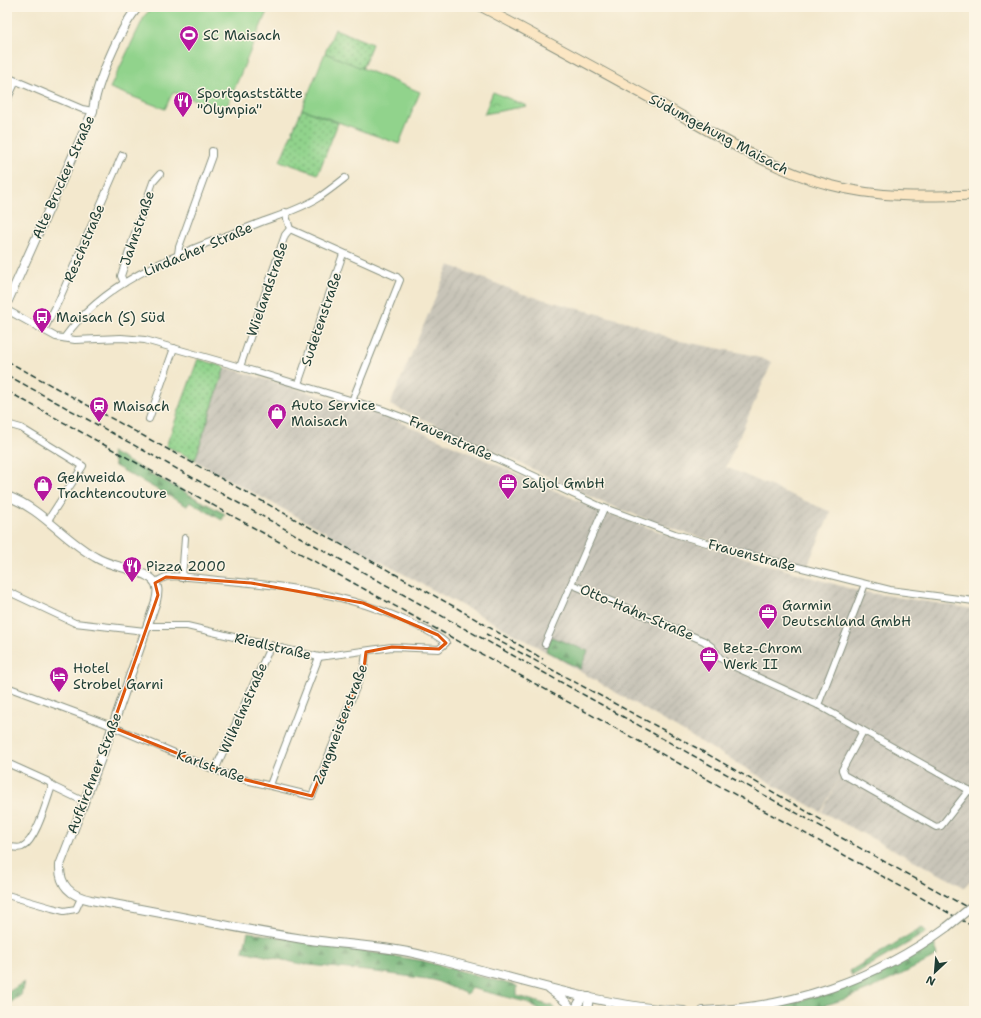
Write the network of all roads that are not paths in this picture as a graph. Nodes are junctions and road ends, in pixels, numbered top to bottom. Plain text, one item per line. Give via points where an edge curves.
1 (138, 7) edge
2 (482, 7) edge
3 (7, 77) edge
4 (16, 81) junction
5 (7, 100) edge
6 (93, 111) junction
7 (212, 151) dead end
8 (122, 155) dead end
9 (160, 174) dead end
10 (345, 178) dead end
11 (974, 195) edge
12 (286, 212) junction
13 (290, 229) junction
14 (178, 254) junction
15 (343, 254) junction
16 (124, 283) junction
17 (7, 304) edge
18 (7, 310) edge
19 (44, 330) junction
20 (64, 338) junction
21 (174, 348) junction
22 (240, 367) junction
23 (298, 384) junction
24 (352, 401) junction
25 (149, 419) dead end
26 (7, 424) edge
27 (7, 496) edge
28 (604, 508) junction
29 (48, 520) junction
30 (185, 538) dead end
31 (182, 578) junction
32 (155, 583) junction
33 (571, 584) junction
34 (865, 584) junction
35 (7, 591) edge
36 (974, 600) edge
37 (146, 628) junction
38 (545, 644) dead end
39 (271, 645) junction
40 (366, 652) junction
41 (320, 657) junction
42 (7, 687) edge
43 (818, 705) junction
44 (112, 727) junction
45 (863, 730) junction
46 (7, 763) edge
47 (216, 770) junction
48 (270, 785) junction
49 (52, 786) junction
50 (971, 791) edge
51 (312, 796) joint
52 (83, 800) junction
53 (7, 846) edge
54 (7, 895) edge
55 (81, 898) junction
56 (974, 905) edge
57 (545, 986) junction
58 (586, 996) junction
59 (574, 1011) edge
60 (588, 1011) edge
61 (684, 1011) edge
62 (703, 1011) edge

1 - 6 street, Alte Brucker Straße via 128,21 103,76 95,96
2 - 11 main road, Südumgehung Maisach via 706,129 802,177 861,192 892,196 917,198
3 - 4 street
4 - 5 street
4 - 6 street via 82,109
6 - 17 street, Alte Brucker Straße
7 - 14 street
8 - 19 street, Reschstraße
9 - 16 street, Jahnstraße via 153,182 136,230 121,276
10 - 12 street, Lindacher Straße via 317,199
12 - 13 street, Wielandstraße
12 - 14 street, Lindacher Straße
13 - 15 street
13 - 22 street, Wielandstraße via 285,235
14 - 16 street, Lindacher Straße
15 - 23 street, Sudetenstraße
15 - 24 street via 400,280
16 - 20 street, Lindacher Straße via 97,301 76,321
18 - 19 street, Frauenstraße
19 - 20 street, Frauenstraße
20 - 21 street, Frauenstraße via 140,339
21 - 22 street, Frauenstraße
21 - 25 street
22 - 23 street, Frauenstraße
23 - 24 street, Frauenstraße
24 - 28 street, Frauenstraße via 428,427
26 - 29 street via 21,428 83,466
27 - 29 street
28 - 33 street, Otto-Hahn-Straße
28 - 34 street, Frauenstraße via 686,537
29 - 32 street via 93,557 115,567 145,574
30 - 31 street
31 - 32 street via 166,577
31 - 40 street, Riedlstraße via 261,584 315,592 363,603 438,635 446,643 439,649 392,647
32 - 37 street, Aufkirchner Straße via 158,595
33 - 38 street, Otto-Hahn-Straße
33 - 43 street, Otto-Hahn-Straße via 704,641 720,658 731,665
34 - 36 street, Frauenstraße via 890,590
34 - 43 street
35 - 37 street, Riedlstraße via 74,622
37 - 39 street, Riedlstraße via 187,626
37 - 44 street, Aufkirchner Straße
39 - 41 street, Riedlstraße
39 - 47 street, Wilhelmstraße
40 - 41 street, Riedlstraße
40 - 51 street, Zangmeisterstraße via 364,668
41 - 48 street
42 - 44 street, Karlstraße
43 - 45 street, Otto-Hahn-Straße
44 - 47 street, Karlstraße
44 - 52 street, Aufkirchner Straße
45 - 50 street, Otto-Hahn-Straße
45 - 50 street via 842,770 844,775 936,827 941,826
46 - 49 street via 49,782
47 - 48 street, Karlstraße
48 - 51 street, Karlstraße
49 - 52 street
49 - 53 street via 33,836 21,848
52 - 55 street, Aufkirchner Straße via 60,869 62,882 67,889
54 - 55 street via 64,911 76,909
55 - 57 street, Aufkirchner Straße via 298,938 425,955
56 - 62 street, bridge via 920,946 876,970 807,997 772,1004
57 - 58 street, Aufkirchner Straße
57 - 59 street
58 - 59 street
58 - 60 street
58 - 61 street, Aufkirchner Straße

